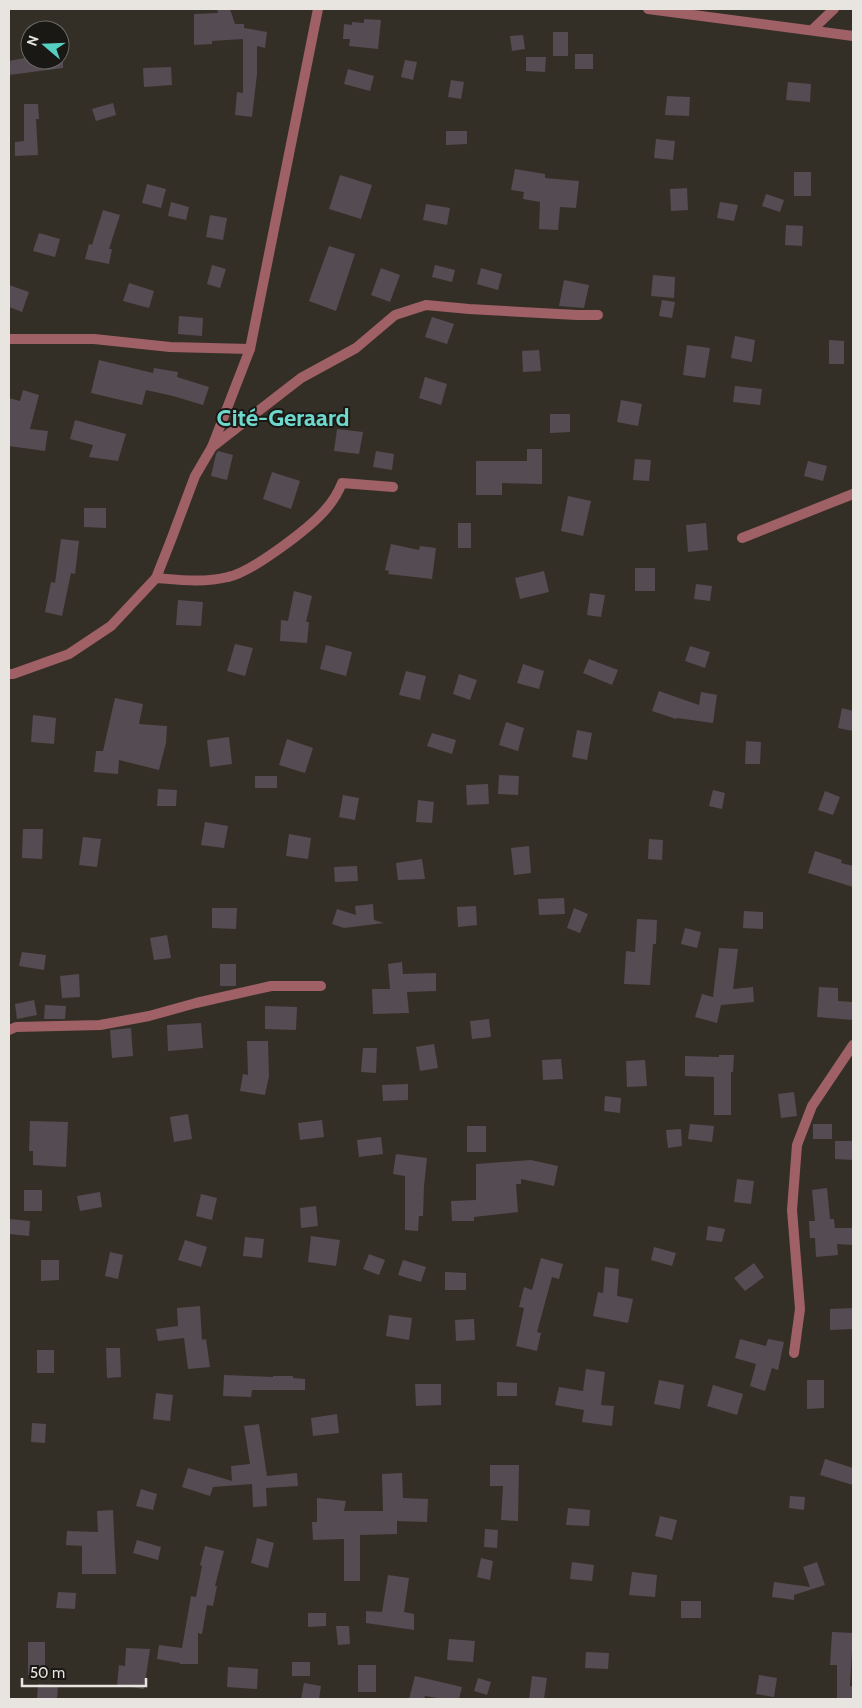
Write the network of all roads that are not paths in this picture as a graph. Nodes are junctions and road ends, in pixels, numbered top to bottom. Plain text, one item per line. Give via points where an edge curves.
1 (318, 9) edge
2 (648, 9) edge
3 (834, 9) edge
4 (812, 30) junction
5 (853, 36) edge
6 (598, 314) dead end
7 (9, 338) edge
8 (250, 349) junction
9 (212, 447) junction
10 (393, 487) dead end
11 (853, 494) edge
12 (742, 538) dead end
13 (156, 578) junction
14 (9, 674) edge
15 (321, 986) dead end
16 (9, 1030) edge
17 (853, 1045) edge
18 (794, 1353) dead end

1 - 8 street
2 - 4 street
3 - 4 street
4 - 5 street
6 - 9 street via 426,305 395,315 356,348 301,378
7 - 8 street via 94,339 170,347
8 - 9 street
9 - 13 street via 195,476
10 - 13 street via 342,483 325,510 298,534 263,560 231,577 201,582
11 - 12 street
13 - 14 street via 111,626 68,654
15 - 16 street via 271,986 100,1025
17 - 18 street via 812,1106 797,1145 792,1210 800,1310

